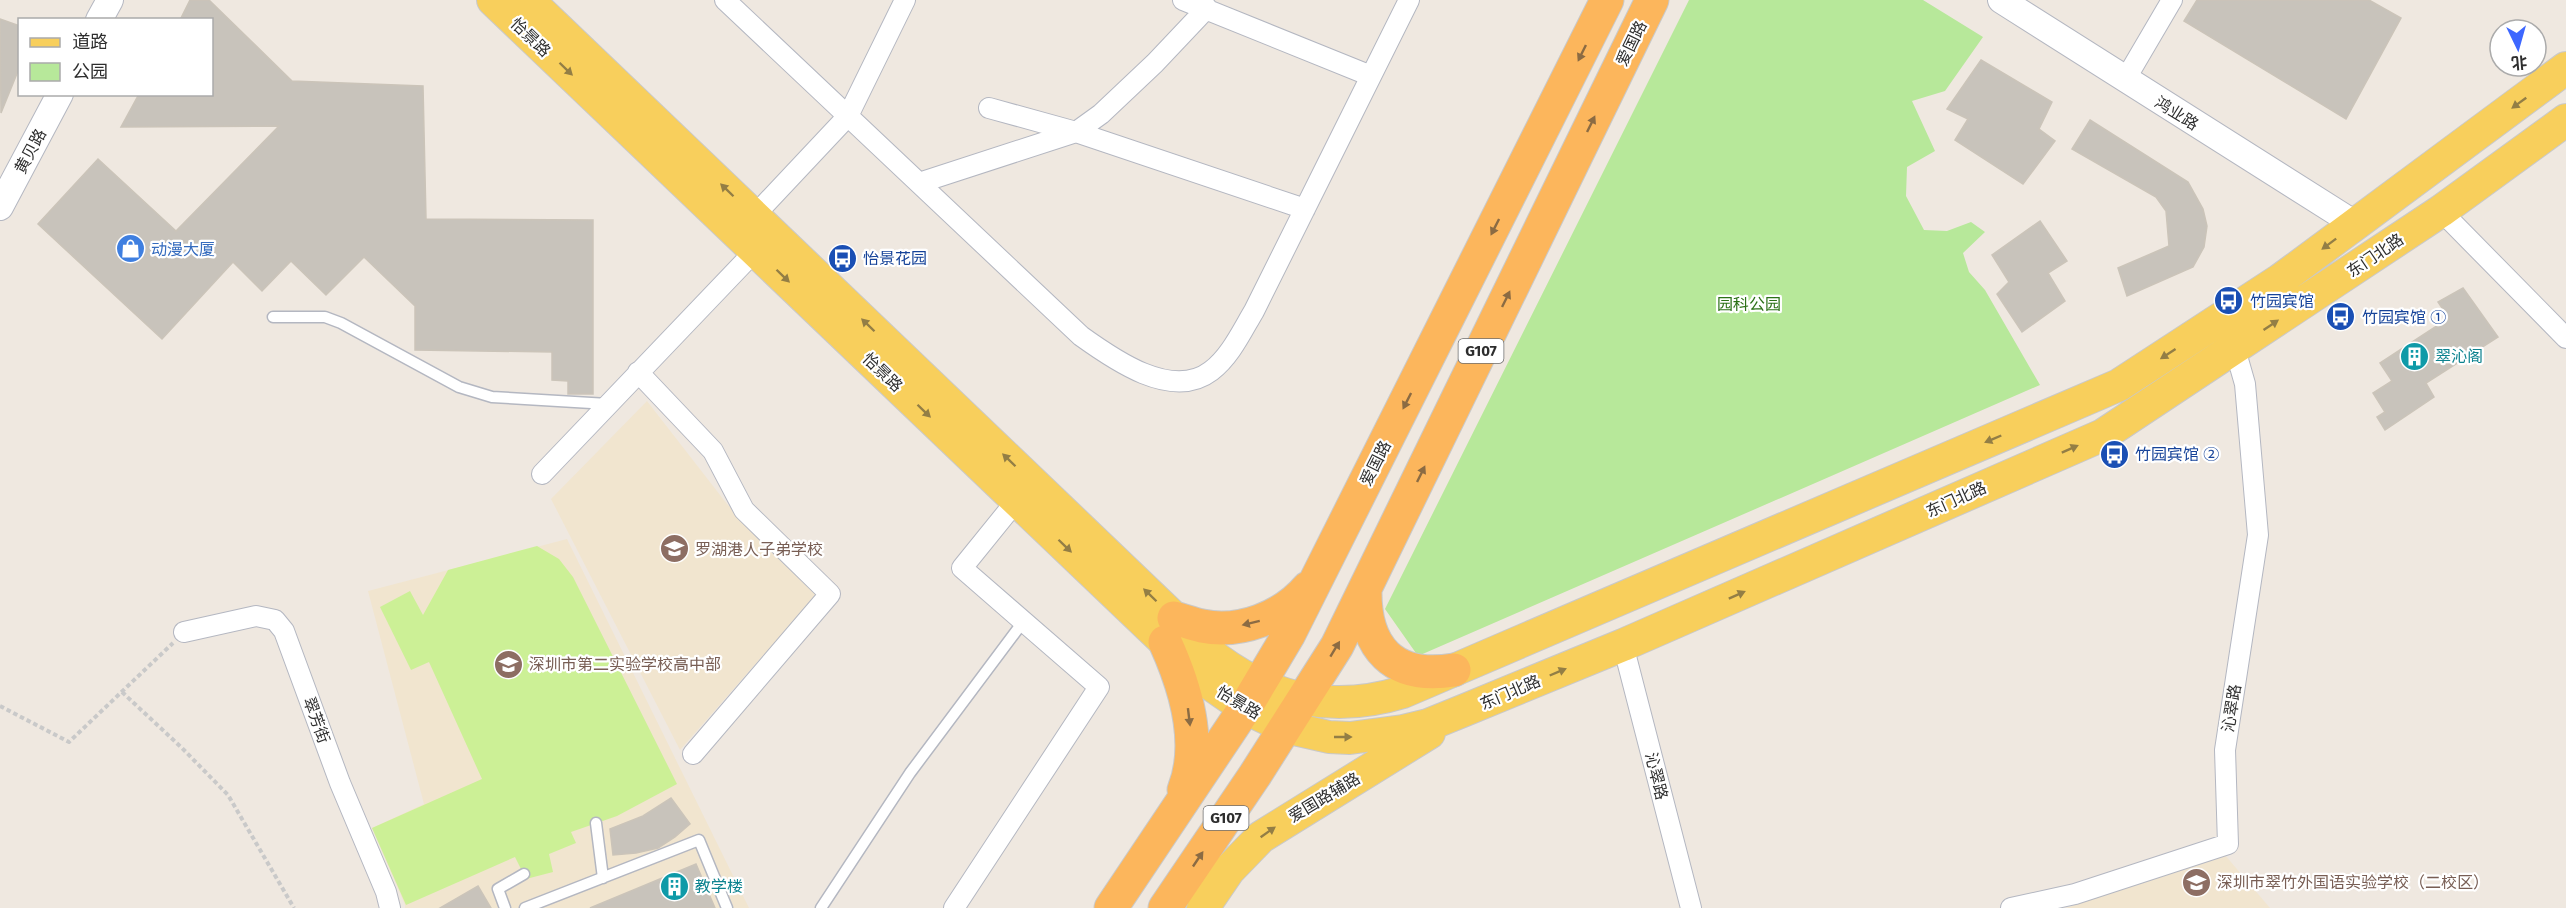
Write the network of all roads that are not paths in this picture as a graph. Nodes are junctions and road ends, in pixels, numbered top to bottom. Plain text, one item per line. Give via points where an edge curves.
1 (110, 0) edge
2 (493, 0) edge
3 (528, 0) edge
4 (725, 0) edge
5 (905, 0) edge
6 (1183, 0) edge
7 (1607, 0) edge
8 (1652, 0) edge
9 (2001, 0) edge
10 (2172, 0) edge
11 (1403, 2) edge
12 (1207, 8) junction
13 (100, 18) edge
14 (2566, 68) edge
15 (1371, 76) junction
16 (2125, 80) junction
17 (59, 96) edge
18 (989, 108) dead end
19 (848, 116) junction
20 (2566, 120) edge
21 (1076, 132) junction
22 (919, 183) junction
23 (0, 207) edge
24 (1305, 209) junction
25 (2441, 211) junction
26 (754, 216) junction
27 (2355, 224) junction
28 (756, 250) junction
29 (273, 317) dead end
30 (2566, 338) edge
31 (2235, 349) junction
32 (638, 372) junction
33 (608, 404) junction
34 (542, 474) dead end
35 (1017, 500) junction
36 (1316, 580) junction
37 (1365, 589) junction
38 (1023, 622) junction
39 (1170, 630) junction
40 (184, 632) road end
41 (1623, 645) junction
42 (1454, 670) junction
43 (1252, 696) junction
44 (1304, 699) junction
45 (1465, 710) junction
46 (1285, 728) junction
47 (693, 754) dead end
48 (1176, 808) junction
49 (596, 823) dead end
50 (524, 874) dead end
51 (603, 878) junction
52 (390, 908) edge
53 (506, 908) edge
54 (525, 908) edge
55 (727, 908) edge
56 (820, 908) edge
57 (954, 908) edge
58 (1111, 908) edge
59 (1166, 908) edge
60 (1203, 908) edge
61 (1690, 908) edge
62 (2011, 908) edge

1 - 13 street
2 -> 28 main road, 怡景路
26 -> 3 main road, 怡景路
4 - 19 street
5 - 19 street
6 - 12 street
7 -> 36 highway, 爱国路 / G107
37 -> 8 highway, 爱国路 / G107
9 - 16 street, 鸿业路
10 - 16 street
11 - 15 street
12 - 15 street
12 - 21 street via 1147,71
14 -> 27 main road
15 - 24 street
16 - 27 street, 鸿业路
17 - 23 street, 黄贝路
18 - 21 street
19 - 22 street
19 - 26 street
20 - 25 main road, 东门北路
21 - 22 street
21 - 24 street
22 - 24 street via 1081,336 1128,368 1156,378 1179,380 1196,379 1211,371 1230,350
25 - 30 street
31 -> 25 main road, 东门北路
39 -> 26 main road, 怡景路
27 -> 42 main road via 2280,280 2119,385
28 - 32 street
28 -> 35 main road, 怡景路
29 - 33 lane via 325,317 459,387 492,398
41 -> 31 main road, 东门北路 via 2103,435
31 - 62 street, 沁翠路 via 2245,384 2258,535 2224,750 2228,844 2075,894
32 - 33 street
32 - 47 street via 713,451 744,510 830,594
33 - 34 street
35 - 38 street via 962,568
35 -> 39 main road, 怡景路
36 -> 39 highway via 1297,601 1255,622
36 - 43 highway, 爱国路 / G107
37 - 42 highway via 1368,627 1385,656 1401,667 1419,672
44 -> 37 highway, 爱国路 / G107 via 1337,646
38 - 56 lane via 910,773
38 - 57 street via 1099,687
39 - 43 main road, 怡景路 via 1218,690
39 -> 48 highway via 1191,732 1188,775
40 - 52 street, 翠芳街 via 256,616 275,620 284,631
45 -> 41 main road, 东门北路
41 - 61 street, 沁翠路
42 - 44 main road via 1375,700 1351,704
43 - 44 main road, 怡景路
43 - 46 main road, 怡景路
43 - 48 highway, 爱国路 / G107
44 - 46 highway, 爱国路 / G107
46 -> 45 main road, 东门北路 via 1350,738 1403,731
60 -> 45 main road, 爱国路辅路 via 1229,870 1261,837
59 -> 46 highway, 爱国路 / G107
48 - 58 highway, 爱国路 / G107
49 - 51 lane
50 - 53 lane via 498,889
51 - 54 lane
51 - 55 lane via 699,840

